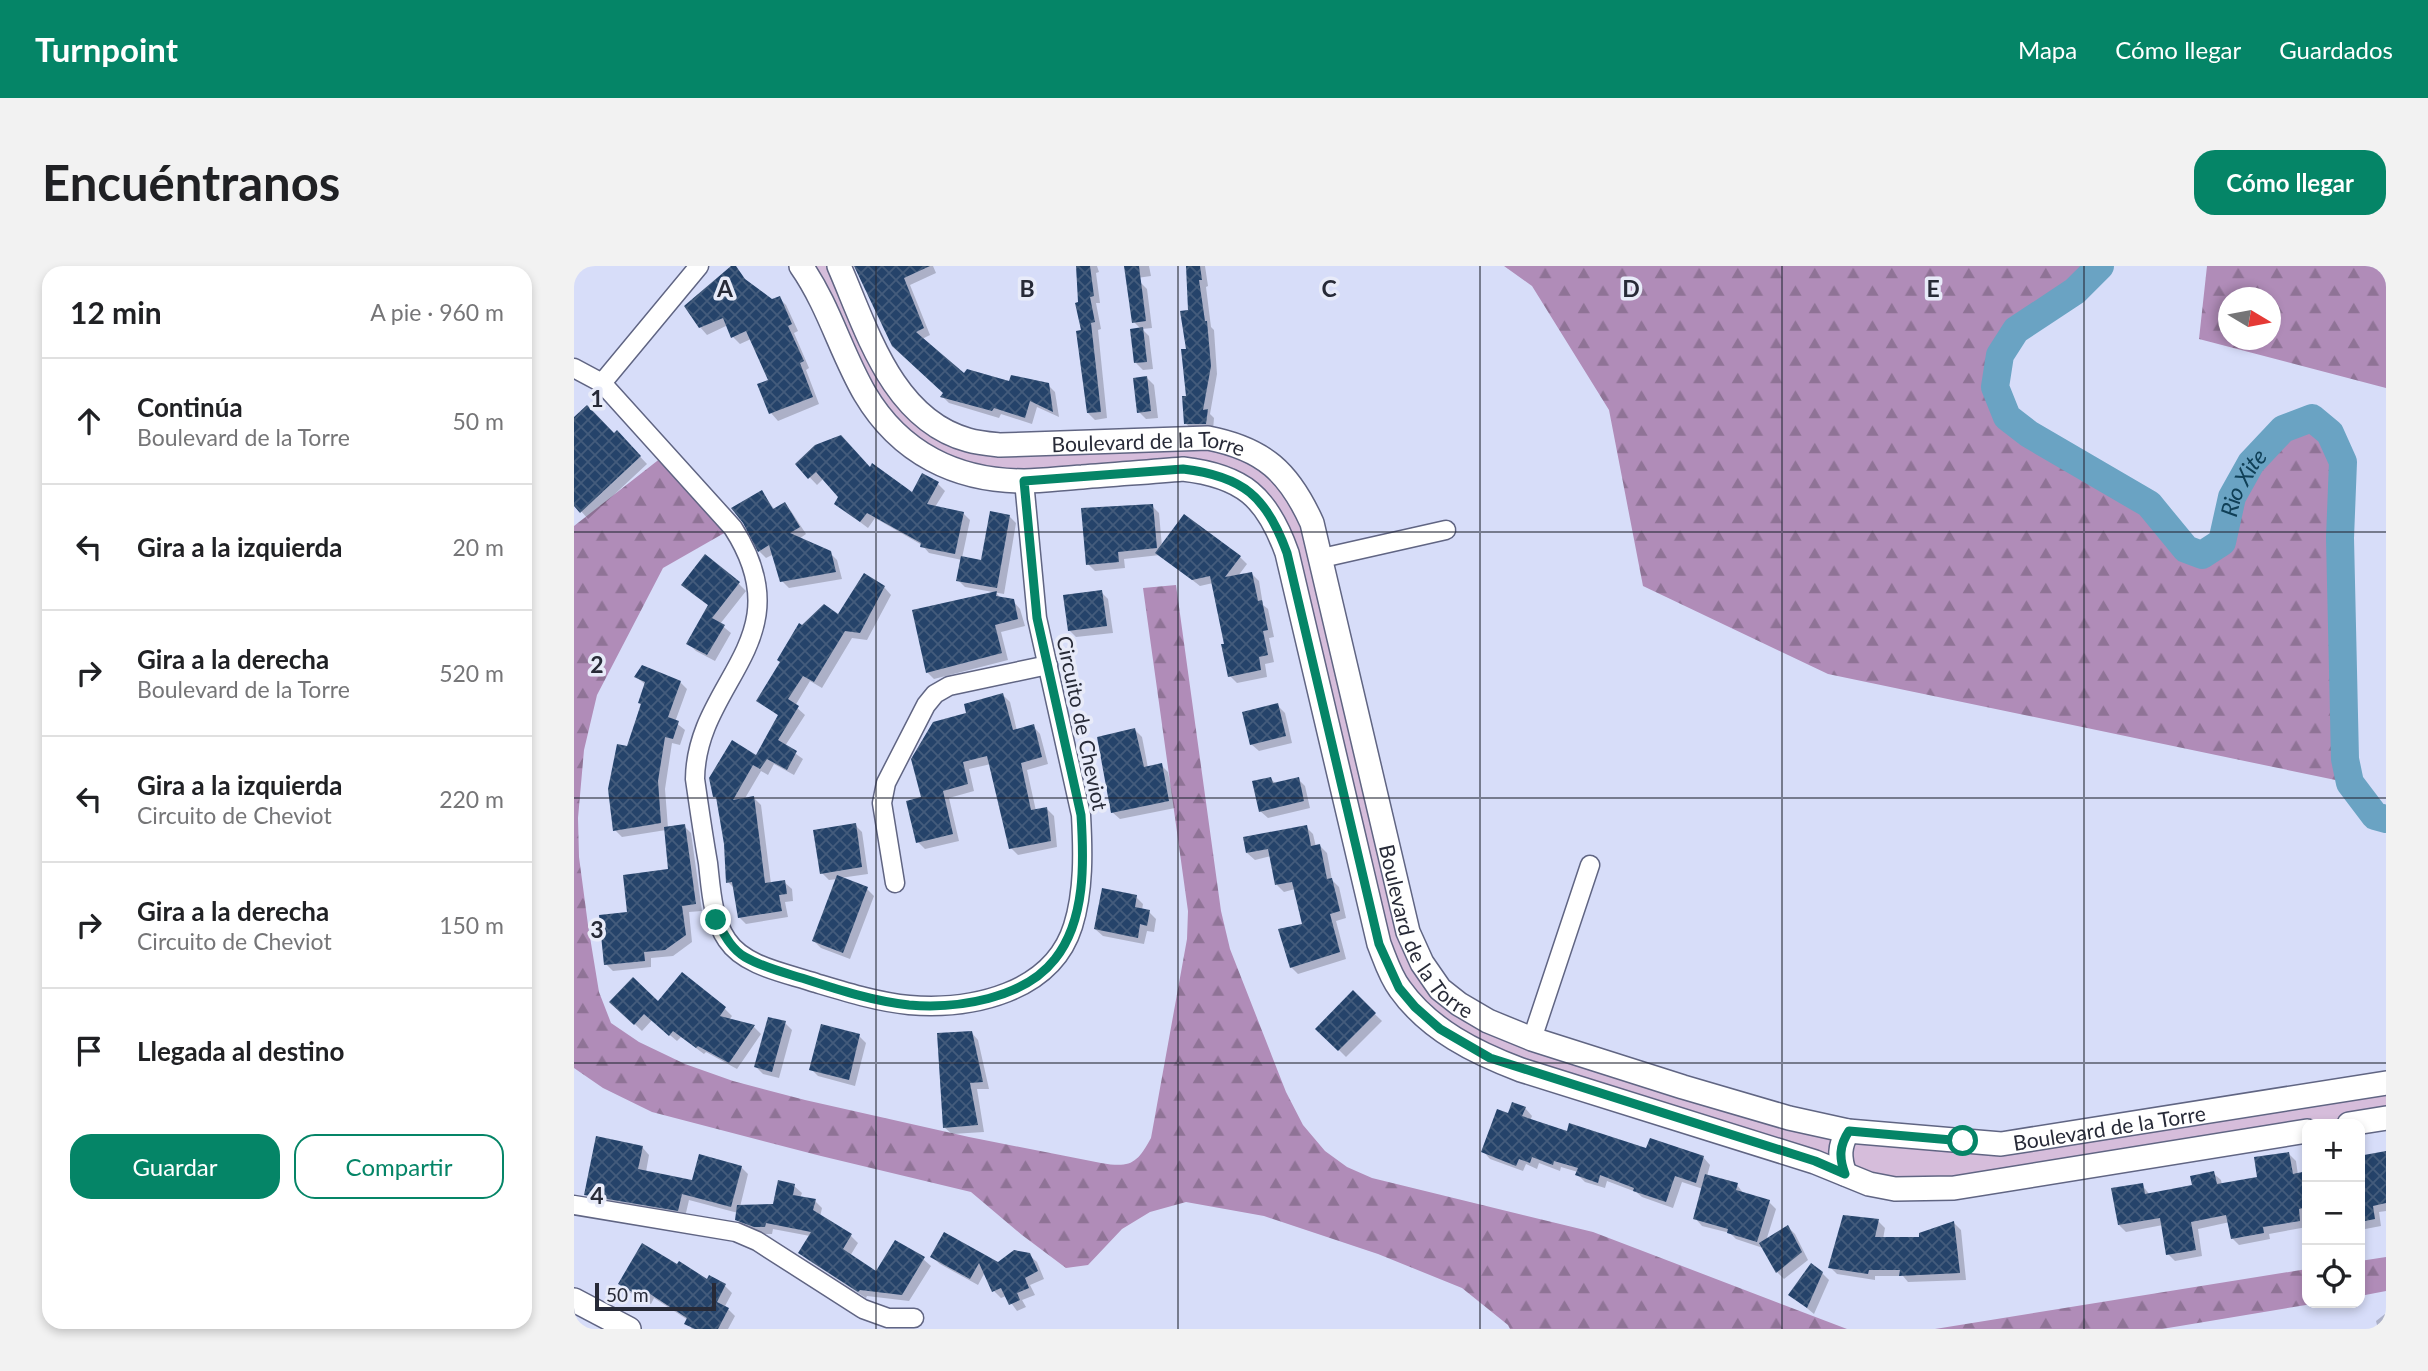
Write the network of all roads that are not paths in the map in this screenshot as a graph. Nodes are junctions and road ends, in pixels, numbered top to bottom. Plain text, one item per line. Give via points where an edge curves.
1 (699, 266) edge
2 (801, 266) edge
3 (839, 266) edge
4 (574, 368) edge
5 (602, 383) junction
6 (1024, 481) junction
7 (1446, 530) dead end
8 (1322, 558) junction
9 (1048, 665) junction
10 (1590, 865) dead end
11 (895, 883) dead end
12 (1532, 1039) junction
13 (2386, 1083) edge
14 (2386, 1118) edge
15 (2365, 1121) edge
16 (1849, 1131) junction
17 (2302, 1132) edge
18 (2001, 1144) junction
19 (1845, 1174) junction
20 (2006, 1178) junction
21 (574, 1205) edge
22 (574, 1300) edge
23 (914, 1318) dead end
24 (629, 1329) edge

1 - 5 street
2 - 6 street, Boulevard de la Torre via 825,306 864,392 904,443 956,471
3 - 8 street, Boulevard de la Torre via 891,380 944,430 1000,445 1208,438 1228,442 1273,464 1301,498
4 - 5 street, Circuito de Cheviot
5 - 9 street, Circuito de Cheviot via 733,528 755,574 755,629 695,756 716,920 728,942 744,957 845,992 909,1005 1001,996 1035,980 1056,958 1072,929 1083,848 1081,815
6 - 9 street, Circuito de Cheviot via 1034,599
6 - 19 street, Boulevard de la Torre via 1183,469 1208,472 1241,485 1261,500 1277,524 1287,553 1379,944 1399,988 1440,1029 1521,1070
7 - 8 street
8 - 12 street, Boulevard de la Torre via 1408,932 1440,989 1488,1021
9 - 11 street via 949,687 926,705 886,783 882,803
10 - 12 street
12 - 16 street, Boulevard de la Torre via 1776,1114
13 - 18 street, Boulevard de la Torre
14 - 15 street
16 - 18 street, Boulevard de la Torre
16 - 19 street via 1840,1153
17 - 20 street, Boulevard de la Torre
18 - 20 street via 2009,1154 2011,1169
19 - 20 street, Boulevard de la Torre via 1895,1189 1954,1188
21 - 23 street via 736,1232 863,1309 888,1318
22 - 24 street

